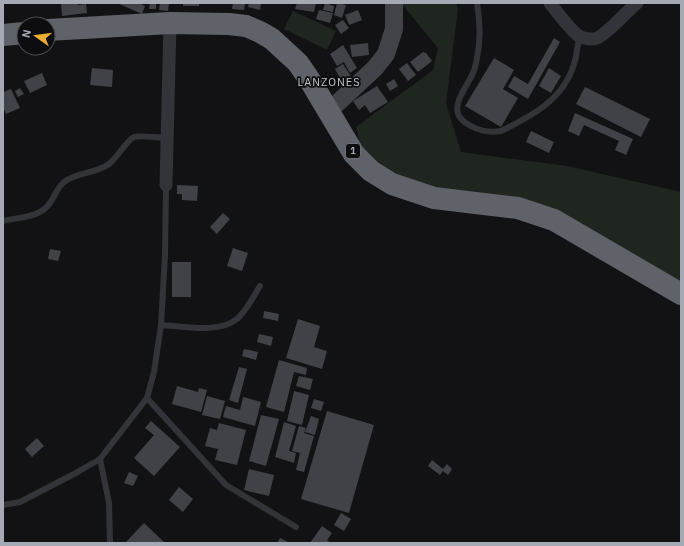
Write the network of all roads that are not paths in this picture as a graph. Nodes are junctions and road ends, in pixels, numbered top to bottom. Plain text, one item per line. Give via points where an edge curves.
1 (394, 3) edge
2 (477, 3) edge
3 (550, 3) edge
4 (637, 3) edge
5 (170, 23) junction
6 (56, 30) edge
7 (16, 34) edge
8 (3, 35) edge
9 (579, 36) junction
10 (329, 111) junction
11 (168, 138) junction
12 (166, 185) joint
13 (3, 221) edge
14 (260, 286) dead end
15 (681, 294) edge
16 (161, 325) junction
17 (147, 398) junction
18 (100, 459) junction
19 (3, 504) edge
20 (296, 526) dead end
21 (110, 543) edge

1 - 10 street via 394,29 386,54 375,68
2 - 9 lane via 480,18 478,58 458,110 465,123 476,128 501,131 546,105 563,88 570,76
3 - 9 street
4 - 9 street via 597,38
5 - 6 highway, 1
5 - 10 highway, 1 via 246,26 272,39 298,63
5 - 11 street
7 - 8 highway
10 - 15 highway, 1 via 354,154 371,171 392,184 434,198 518,208 554,220
11 - 12 street
11 - 13 lane via 134,137 108,165 74,176 63,183 47,207 39,213
12 - 16 lane
14 - 16 lane via 236,319 222,326 206,328
16 - 17 lane
17 - 18 lane
17 - 20 lane via 226,485
18 - 19 lane via 20,502
18 - 21 lane via 109,503

